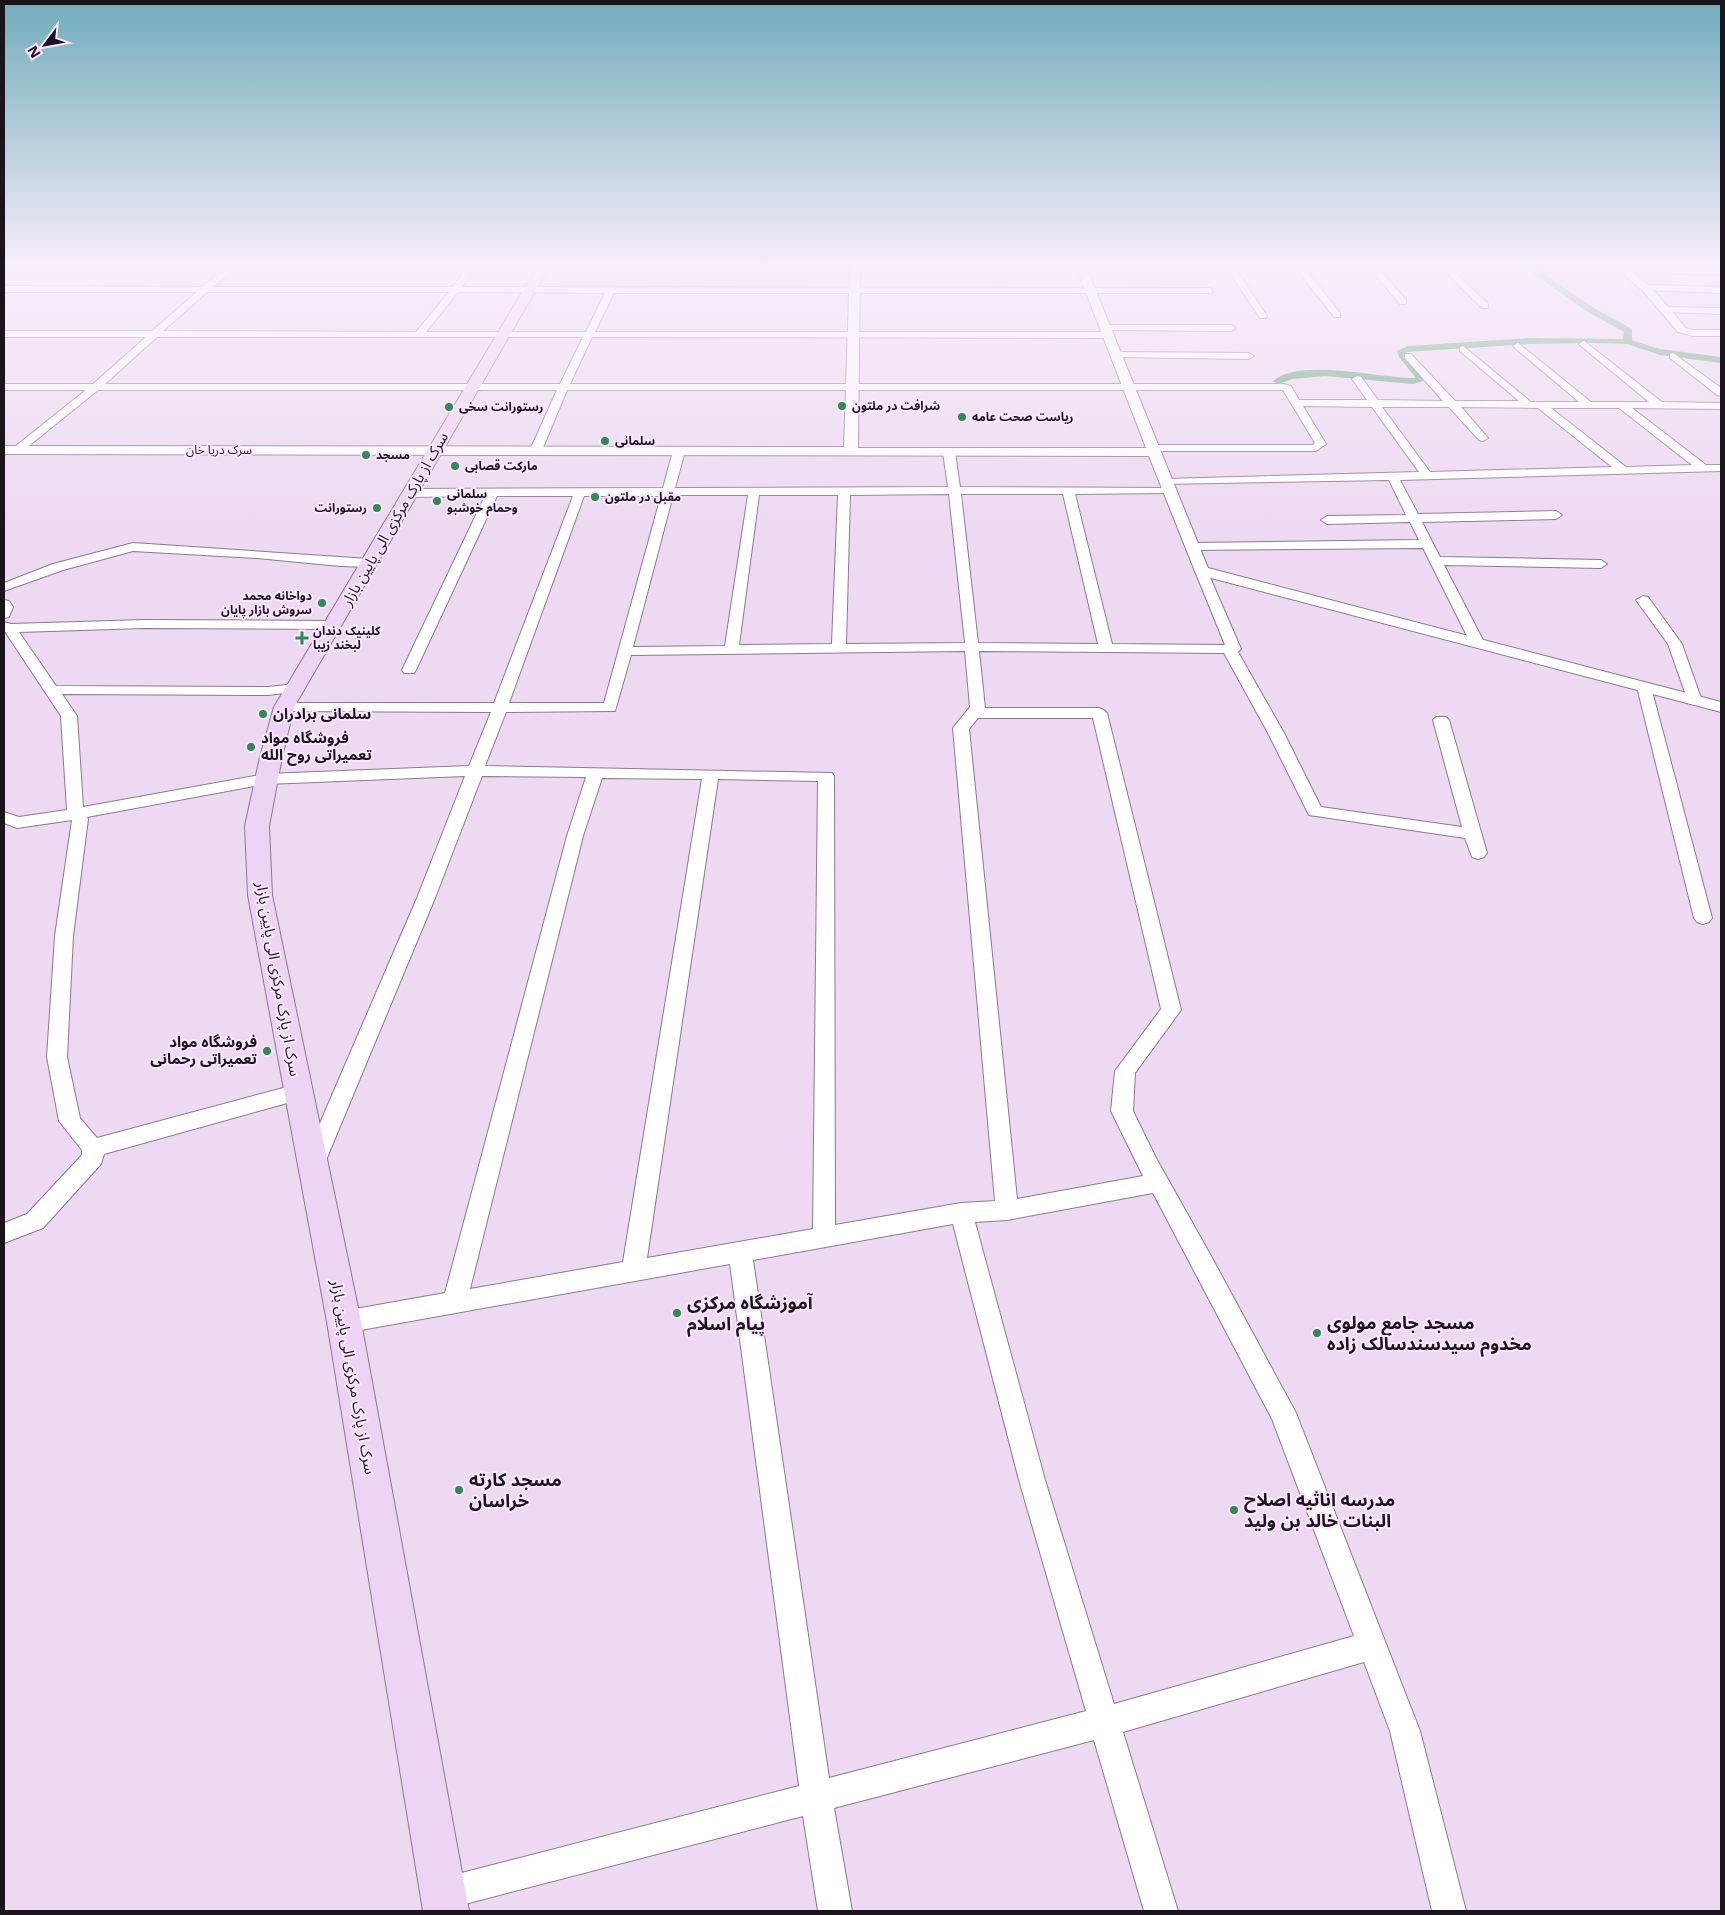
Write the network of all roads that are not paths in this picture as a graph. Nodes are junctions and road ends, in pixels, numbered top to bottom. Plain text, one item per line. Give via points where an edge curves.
1 (134, 353) edge
2 (492, 353) edge
3 (581, 353) edge
4 (854, 353) edge
5 (1469, 353) edge
6 (1527, 353) edge
7 (1595, 353) edge
8 (1116, 355) joint
9 (1249, 356) dead end
10 (1408, 356) dead end
11 (1673, 356) dead end
12 (1714, 376) dead end
13 (1700, 377) junction
14 (1356, 379) dead end
15 (473, 386) junction
16 (564, 386) junction
17 (4, 387) edge
18 (96, 387) junction
19 (853, 387) junction
20 (1129, 388) junction
21 (1721, 393) edge
22 (1297, 403) junction
23 (1374, 404) junction
24 (1453, 405) junction
25 (1535, 405) junction
26 (1590, 406) junction
27 (1622, 406) junction
28 (1660, 406) junction
29 (1721, 406) edge
30 (1483, 438) dead end
31 (435, 450) junction
32 (536, 450) junction
33 (1153, 450) junction
34 (10, 451) edge
35 (680, 451) junction
36 (851, 451) junction
37 (949, 452) junction
38 (1721, 468) edge
39 (1704, 469) junction
40 (1624, 471) junction
41 (1427, 476) junction
42 (1393, 477) junction
43 (1167, 486) junction
44 (754, 491) junction
45 (844, 491) junction
46 (954, 491) junction
47 (1068, 491) junction
48 (493, 492) junction
49 (580, 492) junction
50 (669, 492) junction
51 (410, 493) junction
52 (1556, 515) dead end
53 (1415, 519) junction
54 (1327, 520) dead end
55 (1427, 544) junction
56 (1192, 547) junction
57 (1436, 561) junction
58 (369, 563) junction
59 (1601, 564) dead end
60 (1201, 571) junction
61 (4, 587) edge
62 (1644, 600) dead end
63 (4, 604) edge
64 (6, 622) edge
65 (333, 625) junction
66 (1478, 644) junction
67 (974, 647) junction
68 (839, 648) junction
69 (1106, 648) junction
70 (1229, 649) junction
71 (731, 650) junction
72 (626, 651) junction
73 (409, 670) dead end
74 (1644, 687) junction
75 (51, 690) junction
76 (290, 698) junction
77 (1695, 700) junction
78 (1721, 707) edge
79 (500, 708) junction
80 (974, 713) junction
81 (1441, 720) dead end
82 (475, 771) junction
83 (595, 773) junction
84 (711, 774) junction
85 (266, 780) junction
86 (75, 814) junction
87 (4, 817) edge
88 (1472, 834) junction
89 (1478, 854) dead end
90 (1703, 918) dead end
91 (298, 1092) junction
92 (93, 1148) junction
93 (313, 1166) junction
94 (1158, 1183) junction
95 (1007, 1210) junction
96 (962, 1213) junction
97 (4, 1233) edge
98 (824, 1237) junction
99 (740, 1252) junction
100 (633, 1271) junction
101 (455, 1302) junction
102 (344, 1322) junction
103 (1373, 1645) junction
104 (1104, 1722) junction
105 (816, 1797) junction
106 (444, 1902) edge
107 (834, 1911) edge
108 (1161, 1911) edge
109 (1449, 1911) edge

1 - 18 street
2 - 15 main road, سرک از پارک مرکزی الی پایین بازار
3 - 16 street
4 - 19 street
5 - 25 street
6 - 26 street
7 - 28 street
8 - 9 street
8 - 20 street
10 - 24 street
11 - 13 street
12 - 13 street
13 - 21 street
14 - 23 street
15 - 16 street
15 - 18 street
15 - 31 main road, سرک از پارک مرکزی الی پایین بازار
16 - 19 street
16 - 32 street
17 - 18 street
18 - 34 street
19 - 20 street
19 - 36 street
20 - 22 street via 1283,387 1288,388
20 - 33 street
22 - 23 street
22 - 33 street via 1321,444 1316,448
23 - 24 street
23 - 41 street
24 - 25 street
24 - 30 street
25 - 26 street
25 - 40 street
26 - 27 street
27 - 28 street
27 - 39 street
28 - 29 street
31 - 32 street, سرک دریا خان
31 - 34 street, سرک دریا خان
31 - 51 main road, سرک از پارک مرکزی الی پایین بازار
32 - 35 street, سرک دریا خان
33 - 37 street, سرک دریا خان
33 - 43 street
35 - 36 street, سرک دریا خان
35 - 50 street
36 - 37 street, سرک دریا خان
37 - 46 street
38 - 39 street
39 - 40 street
40 - 41 street
41 - 42 street
42 - 43 street
42 - 53 street
43 - 47 street
43 - 56 street
44 - 45 street
44 - 50 street
44 - 71 street
45 - 46 street
45 - 68 street
46 - 47 street
46 - 67 street
47 - 69 street
48 - 49 street
48 - 51 street
48 - 73 street
49 - 50 street
49 - 79 street
50 - 72 street
51 - 58 main road, سرک از پارک مرکزی الی پایین بازار
52 - 53 street
53 - 54 street
53 - 55 street
55 - 56 street
55 - 57 street
56 - 60 street
57 - 59 street
57 - 66 street
58 - 61 street via 133,547 58,567
58 - 65 main road, سرک از پارک مرکزی الی پایین بازار
60 - 66 street
60 - 70 street via 1234,649
62 - 77 street via 1675,644
63 - 64 street
64 - 65 street
64 - 75 street
65 - 76 main road, سرک از پارک مرکزی الی پایین بازار
66 - 74 street
67 - 68 street
67 - 69 street
67 - 80 street via 978,708
68 - 71 street
69 - 70 street
70 - 88 street via 1315,810
71 - 72 street
72 - 79 street via 610,708
74 - 77 street
74 - 90 street
75 - 76 street via 268,691
75 - 86 street via 69,716
76 - 79 street
76 - 85 main road, سرک از پارک مرکزی الی پایین بازار
77 - 78 street
79 - 82 street
80 - 94 street via 1099,713 1171,1010 1125,1071 1122,1111
80 - 95 street via 960,728
81 - 88 street
82 - 83 street
82 - 85 street
82 - 93 street via 426,898
83 - 84 street
83 - 101 street
84 - 98 street via 826,776
84 - 100 street
85 - 86 street
85 - 91 main road, سرک از پارک مرکزی الی پایین بازار via 257,826 260,895
86 - 87 street via 17,823
86 - 92 street via 80,819 64,936 57,1057 70,1121
88 - 89 street
91 - 92 street
91 - 93 main road, سرک از پارک مرکزی الی پایین بازار
92 - 97 street via 94,1158 35,1221
93 - 102 main road, سرک از پارک مرکزی الی پایین بازار
94 - 95 street
94 - 103 street via 1283,1413
95 - 96 street
96 - 98 street
96 - 104 street via 1032,1480
98 - 99 street
99 - 100 street
99 - 105 street
100 - 101 street
101 - 102 street
102 - 106 main road, سرک از پارک مرکزی الی پایین بازار
103 - 104 street
103 - 109 street via 1406,1731
104 - 105 street
104 - 108 street
105 - 106 street
105 - 107 street

